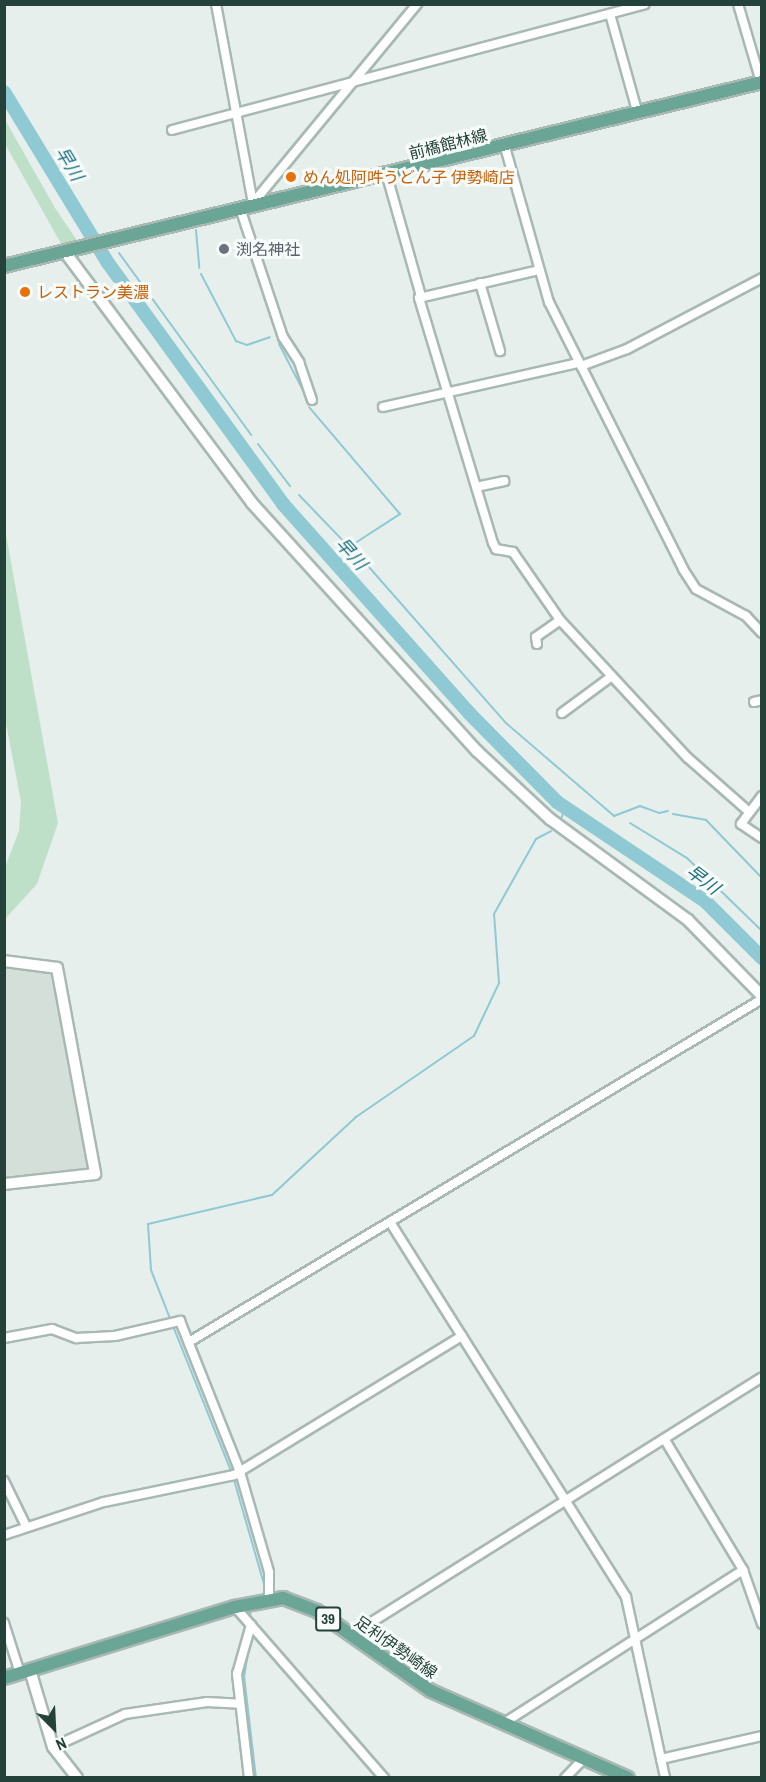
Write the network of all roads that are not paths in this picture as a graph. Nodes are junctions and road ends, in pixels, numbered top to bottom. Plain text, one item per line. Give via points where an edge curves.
1 (216, 4) edge
2 (417, 4) edge
3 (644, 4) edge
4 (738, 4) edge
5 (610, 14) junction
6 (357, 79) junction
7 (761, 82) edge
8 (238, 112) junction
9 (638, 114) junction
10 (172, 130) dead end
11 (505, 147) junction
12 (387, 176) junction
13 (254, 206) junction
14 (241, 211) junction
15 (70, 251) junction
16 (4, 266) edge
17 (539, 270) junction
18 (762, 278) edge
19 (480, 283) junction
20 (421, 296) junction
21 (500, 351) dead end
22 (580, 364) junction
23 (449, 394) junction
24 (312, 400) dead end
25 (383, 407) dead end
26 (504, 481) dead end
27 (476, 487) junction
28 (560, 620) junction
29 (762, 633) edge
30 (537, 644) dead end
31 (612, 676) junction
32 (562, 713) dead end
33 (762, 796) edge
34 (747, 810) junction
35 (762, 838) edge
36 (4, 961) edge
37 (762, 998) edge
38 (4, 1184) edge
39 (390, 1222) junction
40 (462, 1336) junction
41 (4, 1338) edge
42 (189, 1342) junction
43 (762, 1378) edge
44 (665, 1440) junction
45 (240, 1472) junction
46 (4, 1481) edge
47 (565, 1501) junction
48 (26, 1526) junction
49 (4, 1535) edge
50 (744, 1569) junction
51 (269, 1599) junction
52 (235, 1607) junction
53 (4, 1623) edge
54 (762, 1624) edge
55 (251, 1625) junction
56 (351, 1635) junction
57 (637, 1640) junction
58 (25, 1672) junction
59 (4, 1678) edge
60 (240, 1704) junction
61 (504, 1724) junction
62 (762, 1736) edge
63 (53, 1747) junction
64 (584, 1758) junction
65 (661, 1759) junction
66 (77, 1778) edge
67 (249, 1778) edge
68 (384, 1778) edge
69 (565, 1778) edge
70 (628, 1778) edge
71 (665, 1778) edge

1 - 8 street
2 - 6 street
3 - 5 street
4 - 7 street
5 - 6 street
5 - 9 street
6 - 8 street
6 - 13 street
7 - 9 main road, 前橋館林線
8 - 10 street
8 - 13 street
9 - 11 main road, 前橋館林線
11 - 12 main road, 前橋館林線
11 - 17 street
12 - 13 main road, 前橋館林線
12 - 20 street
13 - 14 main road, 前橋館林線
14 - 15 main road, 前橋館林線
14 - 24 street via 283,337 299,362
15 - 16 main road
15 - 37 street via 252,504 477,751 562,829 688,920
17 - 19 street
17 - 22 street
18 - 22 street via 627,350
19 - 20 street
19 - 21 street
20 - 23 street
22 - 23 street
22 - 29 street via 690,583 746,616
23 - 25 street
23 - 27 street
26 - 27 street
27 - 28 street via 496,549 513,552
28 - 30 street via 536,638
28 - 31 street
31 - 32 street
31 - 34 street via 688,758
33 - 34 street
34 - 35 street via 741,824
36 - 38 street via 57,968 95,1174
37 - 39 street
39 - 40 street
39 - 42 street
40 - 45 street
40 - 47 street
41 - 42 street via 52,1329 76,1338 115,1336 180,1321
42 - 45 street
43 - 44 street
44 - 47 street
44 - 50 street
45 - 48 street
45 - 51 street via 269,1572
46 - 48 street
47 - 56 street
47 - 57 street via 626,1597
48 - 49 street
50 - 54 street
50 - 57 street
51 - 52 main road, 足利伊勢崎線 / 39
51 - 56 main road, 足利伊勢崎線 / 39 via 307,1606
52 - 55 street
52 - 58 main road, 足利伊勢崎線 / 39
53 - 58 street
55 - 60 street via 237,1671
55 - 68 street
56 - 61 main road, 足利伊勢崎線 / 39 via 431,1691
57 - 61 street
57 - 65 street
58 - 59 main road, 足利伊勢崎線 / 39
58 - 63 street
60 - 63 street via 207,1702 125,1714
60 - 67 street
61 - 64 main road, 足利伊勢崎線 / 39
62 - 65 street
63 - 66 street
64 - 69 street
64 - 70 main road, 足利伊勢崎線 / 39
65 - 71 street

